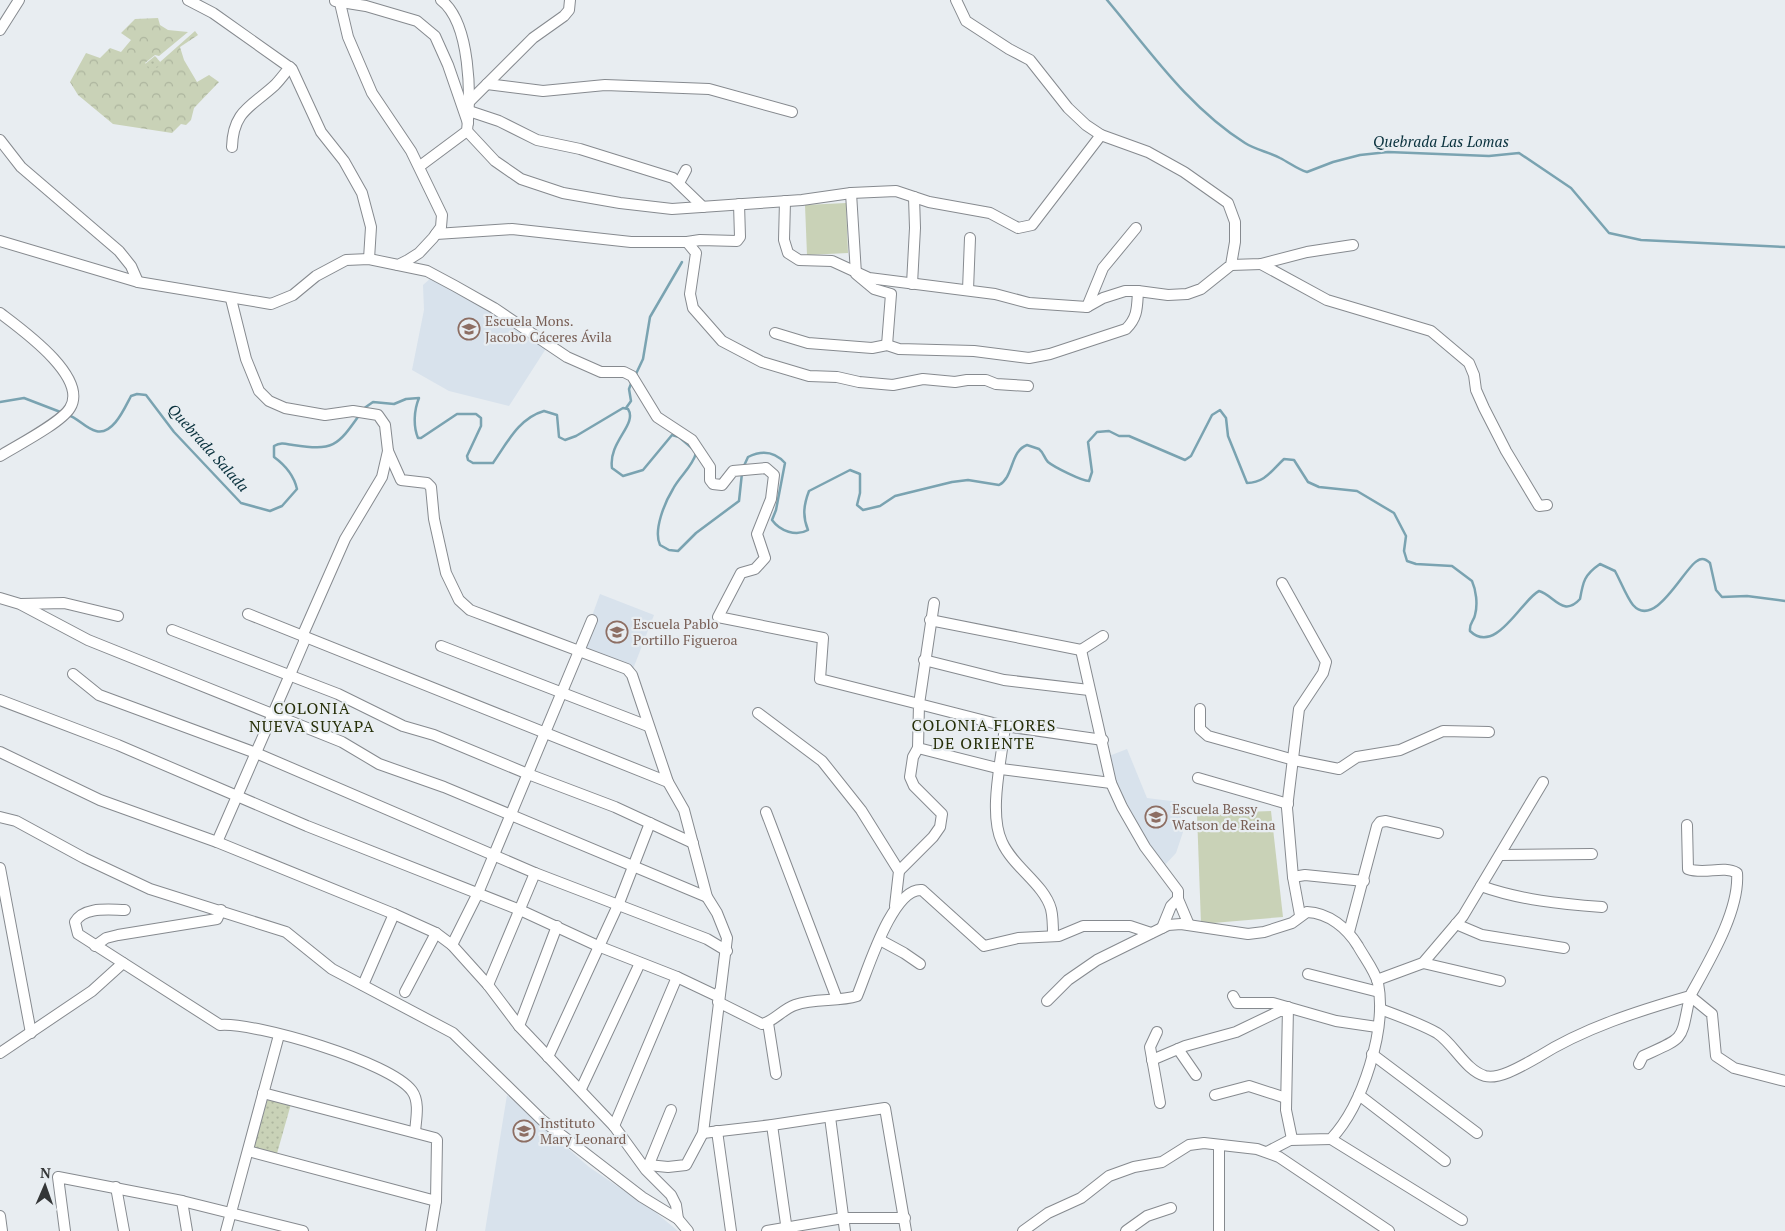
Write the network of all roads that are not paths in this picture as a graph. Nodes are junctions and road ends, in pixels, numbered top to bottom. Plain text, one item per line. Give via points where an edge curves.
1 (19, 0) edge
2 (188, 0) edge
3 (441, 0) edge
4 (570, 0) edge
5 (956, 0) edge
6 (337, 2) edge
7 (0, 30) edge
8 (290, 67) junction
9 (487, 84) junction
10 (469, 107) junction
11 (792, 112) dead end
12 (467, 127) junction
13 (1101, 135) junction
14 (0, 140) edge
15 (232, 147) dead end
16 (420, 166) junction
17 (686, 170) dead end
18 (682, 186) junction
19 (852, 193) junction
20 (914, 197) junction
21 (785, 201) junction
22 (739, 204) junction
23 (703, 207) junction
24 (681, 209) junction
25 (1136, 228) dead end
26 (436, 234) junction
27 (970, 238) dead end
28 (0, 241) edge
29 (687, 242) junction
30 (1353, 245) dead end
31 (369, 259) junction
32 (398, 264) junction
33 (1231, 264) junction
34 (1261, 264) junction
35 (856, 274) junction
36 (138, 282) junction
37 (912, 284) junction
38 (968, 290) junction
39 (1138, 291) junction
40 (231, 299) junction
41 (1086, 307) junction
42 (0, 313) edge
43 (775, 333) dead end
44 (887, 345) junction
45 (1028, 386) dead end
46 (388, 451) junction
47 (0, 456) edge
48 (1547, 505) dead end
49 (1282, 583) dead end
50 (0, 598) edge
51 (934, 603) dead end
52 (20, 604) junction
53 (248, 614) dead end
54 (118, 616) dead end
55 (592, 620) dead end
56 (930, 620) junction
57 (172, 630) dead end
58 (1103, 636) dead end
59 (304, 637) junction
60 (441, 646) dead end
61 (1081, 650) junction
62 (578, 652) junction
63 (924, 660) junction
64 (73, 674) dead end
65 (290, 677) junction
66 (1089, 690) junction
67 (561, 694) junction
68 (0, 700) edge
69 (919, 704) junction
70 (1200, 709) dead end
71 (758, 713) dead end
72 (273, 716) junction
73 (648, 726) junction
74 (1006, 726) junction
75 (1489, 732) dead end
76 (545, 734) junction
77 (1103, 740) junction
78 (918, 748) junction
79 (0, 752) edge
80 (256, 753) junction
81 (1294, 760) junction
82 (1001, 769) junction
83 (528, 774) junction
84 (1198, 778) dead end
85 (668, 782) junction
86 (1543, 782) dead end
87 (1112, 783) junction
88 (236, 796) junction
89 (1288, 804) junction
90 (766, 812) dead end
91 (510, 814) junction
92 (0, 817) edge
93 (650, 823) junction
94 (1687, 825) dead end
95 (1438, 833) dead end
96 (217, 842) junction
97 (693, 843) junction
98 (494, 854) junction
99 (1592, 854) dead end
100 (1500, 855) junction
101 (632, 865) junction
102 (0, 868) edge
103 (898, 871) junction
104 (535, 873) junction
105 (1293, 877) junction
106 (1364, 881) junction
107 (1481, 886) junction
108 (478, 892) junction
109 (707, 897) junction
110 (1178, 899) junction
111 (619, 904) junction
112 (895, 906) junction
113 (1602, 906) dead end
114 (125, 910) dead end
115 (221, 910) junction
116 (520, 910) junction
117 (394, 914) junction
118 (1300, 915) junction
119 (1456, 924) junction
120 (1189, 925) junction
121 (557, 926) junction
122 (1162, 928) junction
123 (1349, 932) junction
124 (436, 933) junction
125 (1150, 934) junction
126 (1053, 936) junction
127 (880, 940) junction
128 (95, 946) junction
129 (452, 946) junction
130 (598, 946) junction
131 (1564, 948) dead end
132 (727, 950) junction
133 (123, 963) junction
134 (640, 963) junction
135 (1423, 963) junction
136 (920, 964) dead end
137 (1308, 974) dead end
138 (677, 977) junction
139 (1377, 980) junction
140 (1500, 981) dead end
141 (363, 985) junction
142 (488, 985) junction
143 (404, 992) dead end
144 (1379, 992) junction
145 (1233, 996) dead end
146 (1690, 996) junction
147 (719, 997) junction
148 (837, 999) junction
149 (1047, 1001) dead end
150 (1288, 1007) junction
151 (1380, 1009) junction
152 (768, 1023) junction
153 (519, 1026) junction
154 (1377, 1027) junction
155 (1156, 1032) dead end
156 (31, 1033) junction
157 (279, 1035) junction
158 (1178, 1049) junction
159 (0, 1053) edge
160 (1372, 1054) junction
161 (548, 1057) junction
162 (1152, 1060) junction
163 (1639, 1064) dead end
164 (776, 1074) dead end
165 (1196, 1075) dead end
166 (1785, 1081) edge
167 (581, 1089) junction
168 (263, 1093) junction
169 (1215, 1094) dead end
170 (1359, 1095) junction
171 (1286, 1098) junction
172 (1160, 1103) dead end
173 (672, 1110) dead end
174 (830, 1117) junction
175 (772, 1125) junction
176 (614, 1126) junction
177 (717, 1131) junction
178 (415, 1132) junction
179 (703, 1133) junction
180 (1477, 1133) dead end
181 (1292, 1139) junction
182 (1331, 1139) junction
183 (1219, 1145) junction
184 (248, 1151) junction
185 (1267, 1152) junction
186 (1445, 1161) dead end
187 (647, 1168) junction
188 (116, 1187) junction
189 (182, 1200) junction
190 (436, 1201) junction
191 (1171, 1208) dead end
192 (231, 1213) junction
193 (0, 1216) edge
194 (843, 1218) junction
195 (905, 1218) junction
196 (678, 1219) junction
197 (1462, 1220) dead end
198 (787, 1229) edge
199 (2, 1231) edge
200 (65, 1231) edge
201 (124, 1231) edge
202 (187, 1231) edge
203 (226, 1231) edge
204 (303, 1231) edge
205 (431, 1231) edge
206 (688, 1231) edge
207 (731, 1231) edge
208 (767, 1231) edge
209 (845, 1231) edge
210 (906, 1231) edge
211 (1023, 1231) edge
212 (1126, 1231) edge
213 (1219, 1231) edge
214 (1389, 1231) edge

1 - 7 street
2 - 8 street via 213,13
3 - 10 street via 451,7 468,57
4 - 9 street via 569,10 564,16 533,38
5 - 13 street via 966,21 1030,60 1068,108
6 - 12 street via 366,6 417,21 435,36 448,64
6 - 16 street via 372,93
8 - 15 street via 276,84 242,112 233,132
8 - 31 street via 321,132 344,161 362,194 371,227
9 - 10 street
9 - 11 street via 543,92 605,85 709,88
10 - 12 street
10 - 18 street via 537,140 580,149 672,178
12 - 16 street
12 - 24 street via 495,161 521,179 563,193
13 - 20 street via 1032,226 1026,228 1018,228 990,213
13 - 33 street via 1148,152 1201,182 1228,203 1235,222 1236,242
14 - 36 street via 21,167 119,251
16 - 26 street via 442,215
17 - 18 street
18 - 23 street
18 - 24 street
19 - 20 street via 896,191
19 - 21 street
19 - 35 street
20 - 37 street
21 - 22 street
21 - 35 street via 784,240 788,253 799,260 832,261
22 - 23 street
22 - 29 street via 740,237 737,241
23 - 24 street
25 - 41 street via 1103,268
26 - 29 street via 512,229 631,242
26 - 32 street via 419,254
27 - 38 street
28 - 36 street
29 - 45 street via 696,254 690,294 693,308 722,341 762,362 809,376 893,386 923,379 986,380 996,384
30 - 34 street
31 - 32 street
31 - 40 street via 338,263 294,295 270,304
32 - 69 street via 427,271 494,308 567,357 601,372 624,372 634,379 657,417 692,440 710,466 713,484 722,485 733,471 766,468 774,476 771,499 757,534 765,558 755,569 741,573 718,618 823,638 820,679
33 - 34 street
33 - 39 street via 1201,289 1187,294
34 - 48 street via 1327,300 1431,331 1469,363 1476,390 1506,451 1539,506
35 - 37 street
35 - 44 street via 874,289 891,294
36 - 40 street
37 - 38 street
38 - 41 street via 1029,303
39 - 41 street via 1125,291
39 - 44 street via 1137,312 1126,329 1050,354 1029,358
40 - 46 street via 246,359 262,395 276,405 318,414 358,411 373,414 384,421
42 - 47 street via 30,336 63,369 73,388 74,398 69,409 54,422
43 - 44 street via 808,344 872,348
46 - 59 street via 380,480 345,539
46 - 62 street via 400,480 424,482 431,487 434,519 446,573 459,600 470,610
49 - 81 street via 1326,662 1323,674 1300,709
50 - 52 street
51 - 56 street
52 - 54 street via 64,603
52 - 72 street via 88,640
53 - 59 street
55 - 62 street
56 - 61 street
56 - 63 street
57 - 65 street
58 - 61 street
59 - 65 street
59 - 76 street
60 - 67 street
61 - 66 street
62 - 67 street
62 - 73 street via 627,669 638,687
63 - 66 street via 1004,680
63 - 69 street
64 - 80 street via 99,695
65 - 72 street
65 - 83 street
66 - 77 street
67 - 73 street
67 - 76 street
68 - 88 street via 118,745
69 - 74 street
69 - 78 street
70 - 81 street via 1203,734
71 - 103 street via 822,761 861,810
72 - 80 street
72 - 91 street via 342,742 379,764
73 - 85 street
74 - 77 street
74 - 82 street
75 - 81 street via 1443,731 1400,750 1356,757 1339,769
76 - 83 street
76 - 85 street
77 - 87 street
78 - 82 street
78 - 103 street via 910,777 914,786 942,814 940,827
79 - 96 street via 100,800
80 - 88 street
80 - 98 street
81 - 89 street
82 - 87 street
82 - 126 street via 995,814 1001,840 1010,857 1038,886 1051,908
83 - 91 street
83 - 93 street via 615,806
84 - 89 street
85 - 97 street via 684,810
86 - 100 street
87 - 110 street via 1145,847 1178,890
88 - 96 street
88 - 108 street
89 - 105 street
90 - 148 street
91 - 98 street
91 - 101 street
92 - 115 street via 16,820 84,858 150,889
93 - 97 street
93 - 101 street
94 - 146 street via 1688,869 1699,873 1730,869 1737,873 1738,884 1720,942
95 - 106 street via 1380,822
96 - 117 street
97 - 109 street
98 - 104 street
98 - 108 street
99 - 100 street
100 - 107 street
101 - 109 street
101 - 111 street
102 - 156 street
103 - 112 street
104 - 111 street
104 - 116 street
105 - 106 street via 1305,874
105 - 118 street
106 - 123 street
107 - 113 street via 1502,894
107 - 119 street
108 - 116 street
108 - 129 street
109 - 132 street via 727,938
110 - 120 street
110 - 122 street via 1171,906
111 - 130 street
111 - 132 street
112 - 126 street via 908,893 922,890 984,946 1018,938
112 - 127 street
114 - 128 street via 95,910 77,918 78,934
115 - 128 street via 219,918 214,920 118,935
115 - 141 street via 286,932 327,966
116 - 121 street
116 - 142 street
117 - 124 street
117 - 141 street
118 - 120 street via 1292,922 1257,933 1238,934
118 - 123 street via 1317,913
119 - 131 street via 1482,935
119 - 135 street
120 - 122 street via 1171,924
121 - 130 street
121 - 153 street
122 - 125 street
123 - 139 street
124 - 129 street
124 - 143 street
125 - 126 street via 1130,926 1083,926
125 - 149 street via 1097,960 1068,980
127 - 136 street
127 - 148 street via 857,996
128 - 133 street
129 - 142 street
130 - 134 street
130 - 161 street
132 - 147 street
133 - 156 street via 92,991
133 - 157 street via 220,1025
134 - 138 street
134 - 167 street
135 - 139 street
135 - 140 street
137 - 144 street
138 - 147 street
138 - 176 street
139 - 144 street
141 - 196 street via 453,1034 542,1120 642,1197
142 - 153 street
144 - 151 street
145 - 150 street via 1238,1003 1261,1002
146 - 151 street via 1562,1042 1529,1062 1494,1077 1475,1071 1438,1034
146 - 163 street via 1678,1040 1643,1056
146 - 166 street via 1712,1014 1716,1056 1734,1068
147 - 152 street via 757,1024
147 - 179 street
148 - 152 street via 796,1004
150 - 154 street via 1336,1021
150 - 158 street via 1236,1032
150 - 171 street
151 - 154 street
152 - 164 street
153 - 161 street
154 - 160 street
155 - 162 street via 1150,1047
156 - 159 street
157 - 168 street
157 - 178 street via 354,1057 382,1069 408,1086 416,1100
158 - 162 street
158 - 165 street
160 - 170 street
160 - 180 street
161 - 167 street
162 - 172 street
167 - 176 street
168 - 178 street
168 - 184 street
169 - 171 street via 1249,1086
170 - 182 street
170 - 186 street
171 - 181 street
173 - 187 street
174 - 175 street
174 - 194 street
174 - 195 street via 885,1108
175 - 177 street
175 - 198 street
176 - 187 street
177 - 179 street
177 - 207 street
178 - 190 street via 437,1140
179 - 187 street via 686,1166
181 - 182 street
181 - 185 street
182 - 197 street
183 - 185 street
183 - 211 street via 1189,1145 1162,1162 1109,1176 1081,1198 1048,1213
183 - 213 street
184 - 190 street
184 - 192 street
185 - 214 street
187 - 196 street via 674,1199
188 - 189 street
188 - 200 street via 58,1177
188 - 201 street
189 - 192 street
189 - 202 street
190 - 205 street
191 - 212 street via 1147,1216
192 - 203 street
192 - 204 street
193 - 199 street
194 - 195 street
194 - 198 street
194 - 209 street
195 - 210 street
196 - 206 street
198 - 208 street

